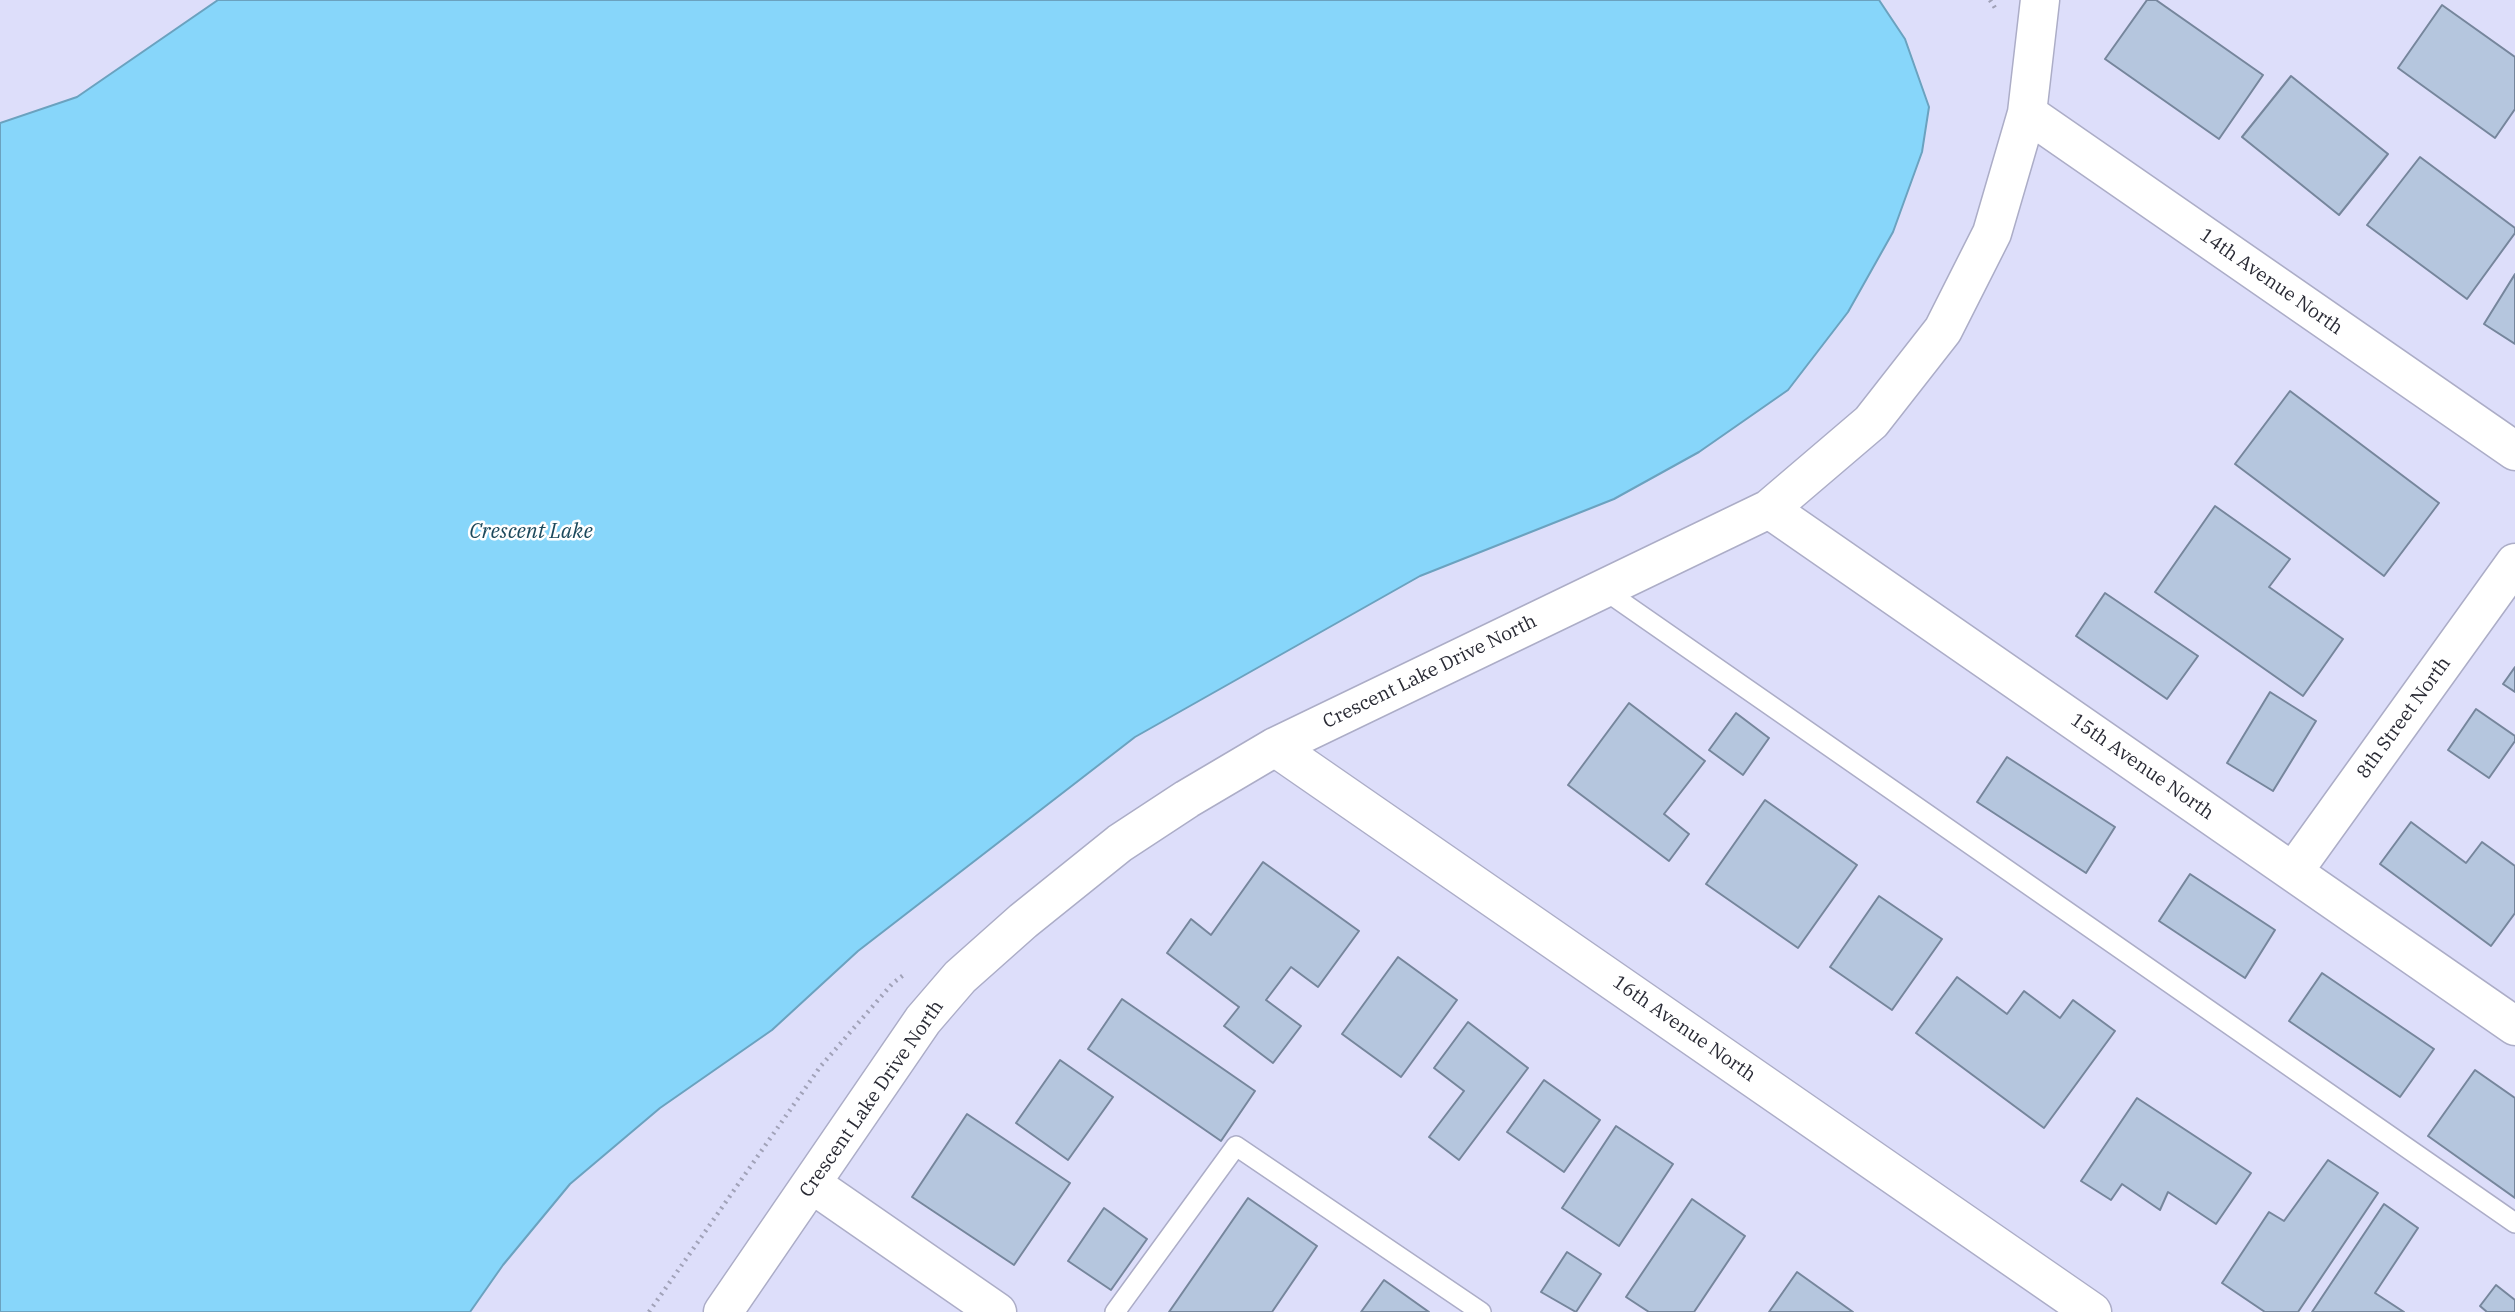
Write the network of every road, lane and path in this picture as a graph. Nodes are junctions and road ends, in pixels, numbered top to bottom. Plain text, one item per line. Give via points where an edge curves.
1 (2040, 0) edge
2 (2027, 113) junction
3 (2515, 451) edge
4 (1769, 509) junction
5 (2515, 563) edge
6 (1603, 589) junction
7 (1275, 747) junction
8 (2293, 872) junction
9 (2515, 1026) edge
10 (812, 1184) junction
11 (2515, 1223) edge
12 (723, 1312) edge
13 (996, 1312) edge
14 (1115, 1312) edge
15 (1481, 1312) edge
16 (2092, 1312) edge

1 - 2 street, Crescent Lake Drive North
2 - 3 street, 14th Avenue North
2 - 4 street, Crescent Lake Drive North via 1992,233 1942,330 1871,422
4 - 6 street, Crescent Lake Drive North
4 - 8 street, 15th Avenue North
5 - 8 street, 8th Street North
6 - 7 street, Crescent Lake Drive North
6 - 11 lane
7 - 10 street, Crescent Lake Drive North via 1119,842 960,977 923,1020
7 - 16 street, 16th Avenue North
8 - 9 street, 15th Avenue North
10 - 12 street, Crescent Lake Drive North
10 - 13 street
14 - 15 lane via 1236,1146

